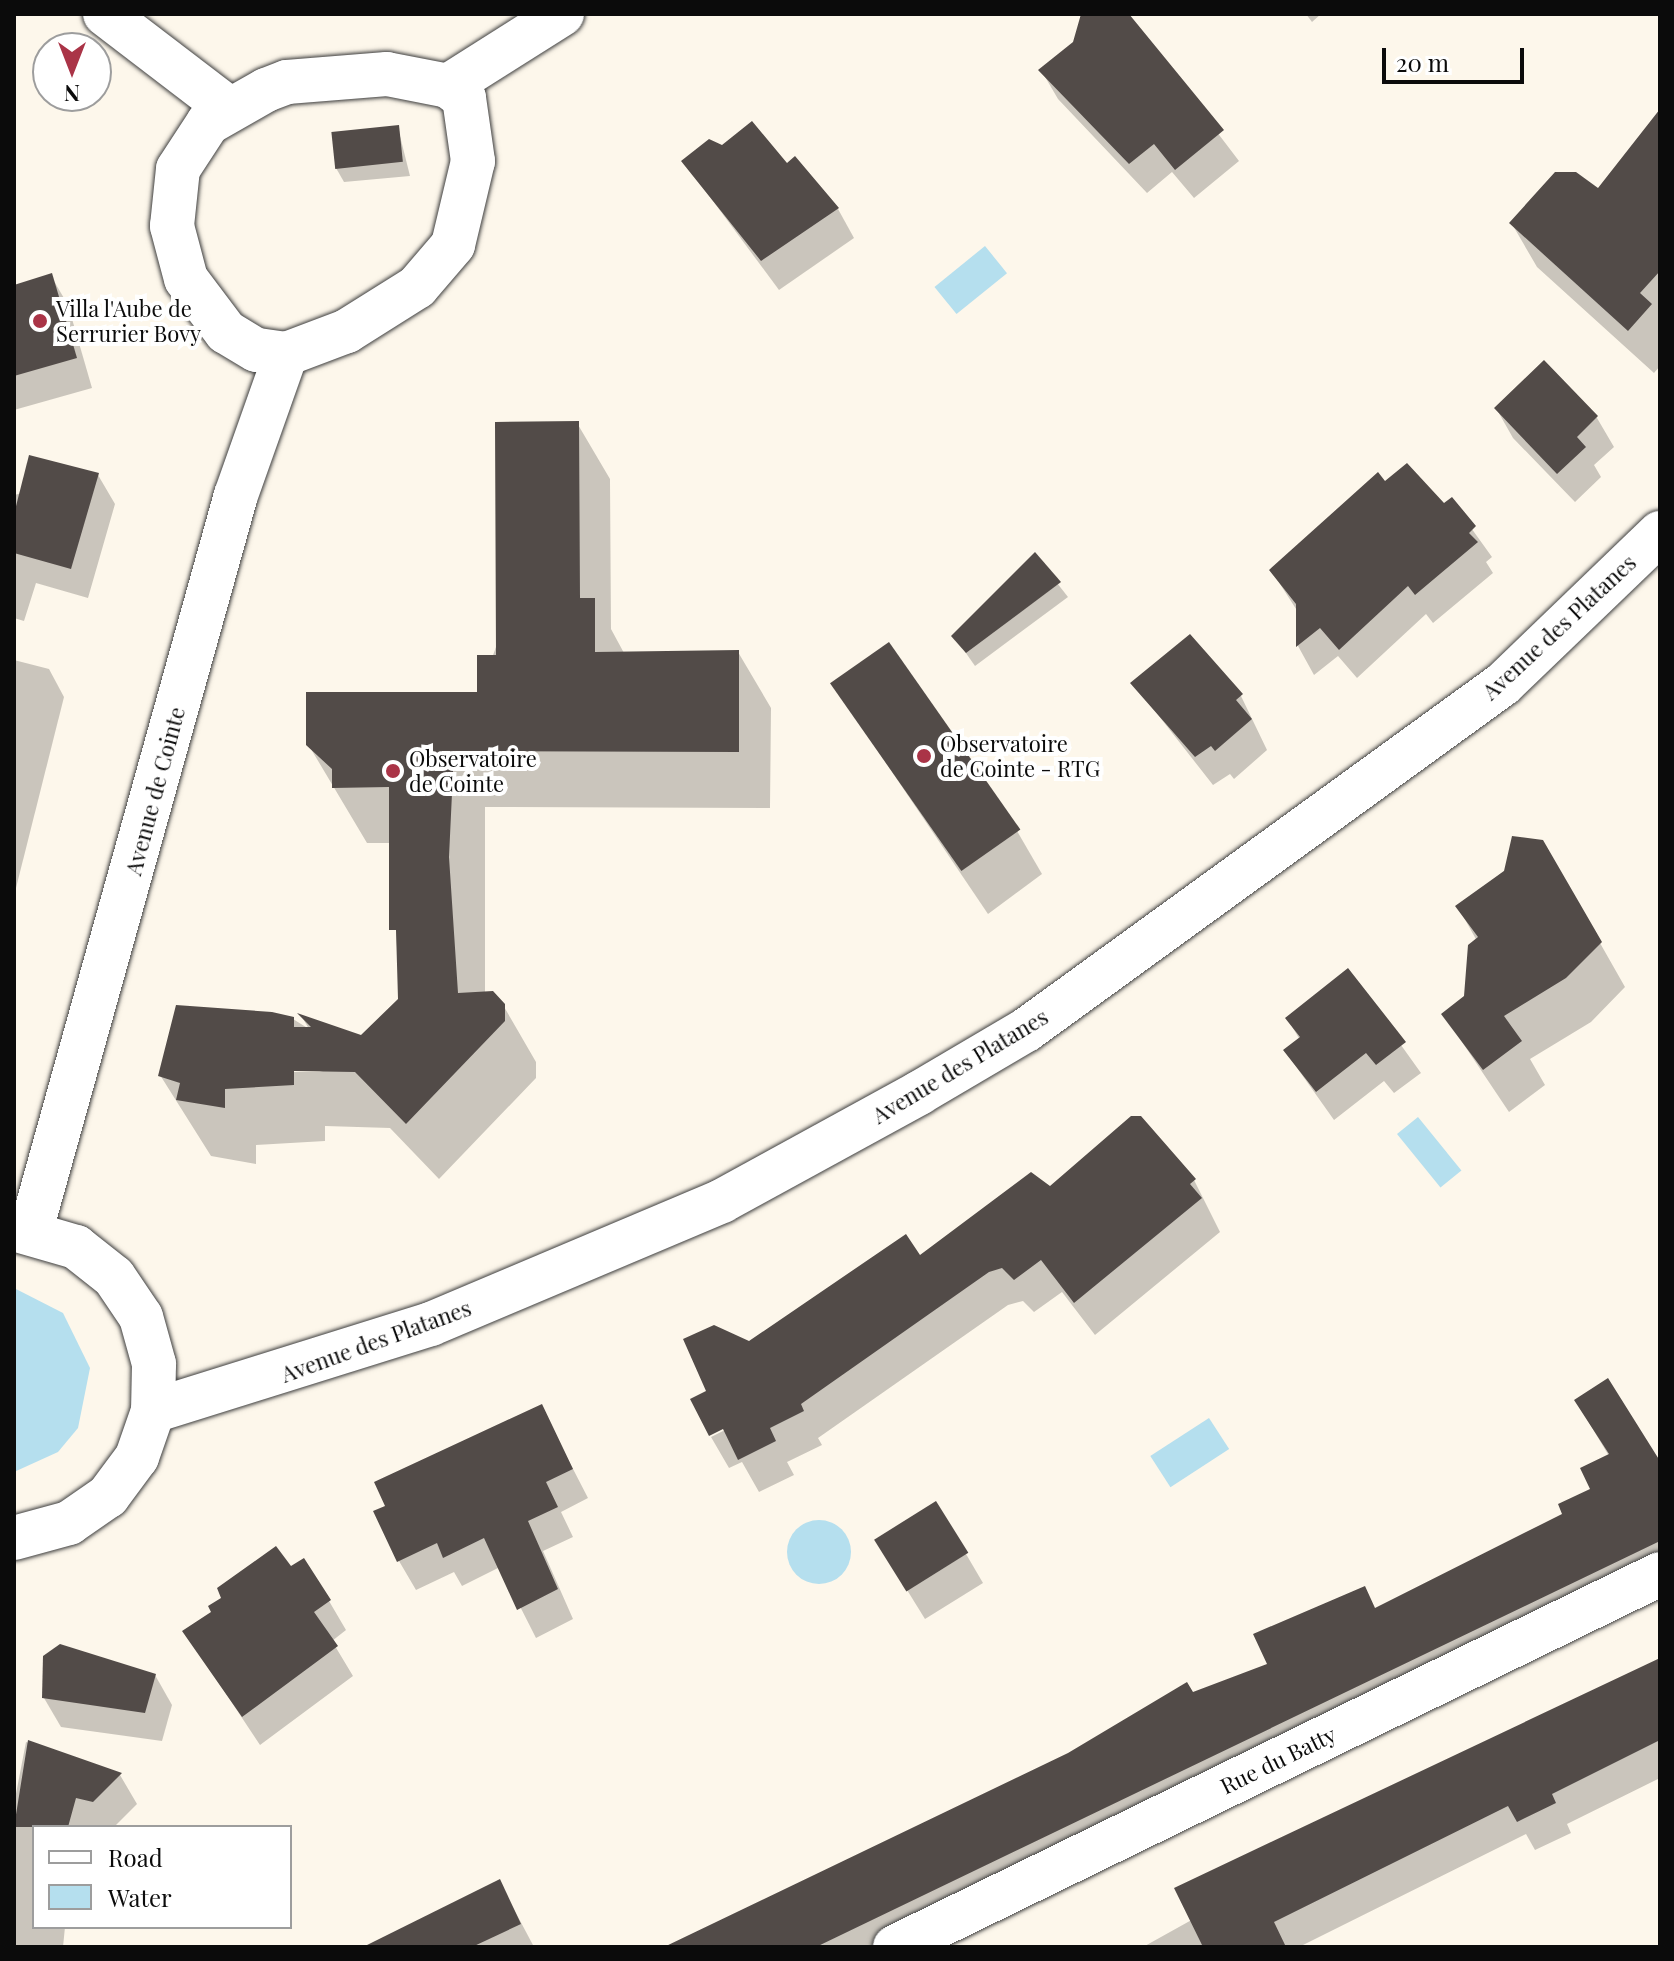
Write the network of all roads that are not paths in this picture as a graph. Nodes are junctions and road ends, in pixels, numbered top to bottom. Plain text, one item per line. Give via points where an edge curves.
1 (105, 14) edge
2 (562, 14) edge
3 (448, 86) junction
4 (228, 108) junction
5 (286, 354) junction
6 (1660, 533) edge
7 (23, 1230) edge
8 (153, 1411) junction
9 (14, 1538) edge
10 (1660, 1574) edge
11 (895, 1947) edge

1 - 4 street
2 - 3 street
3 - 4 street via 387,74 325,77 287,82
3 - 5 street via 464,98 473,161 453,245 394,304 316,347
4 - 5 street via 191,142 178,169 177,253 203,307 226,332 256,350
5 - 7 street, Avenue de Cointe via 232,509
6 - 8 street, Avenue des Platanes via 1503,684 1026,1030 933,1085 722,1201 431,1324
7 - 8 street via 76,1247 114,1277 141,1317 154,1364
8 - 9 street via 137,1457 108,1496 69,1523
10 - 11 street, Rue du Batty

